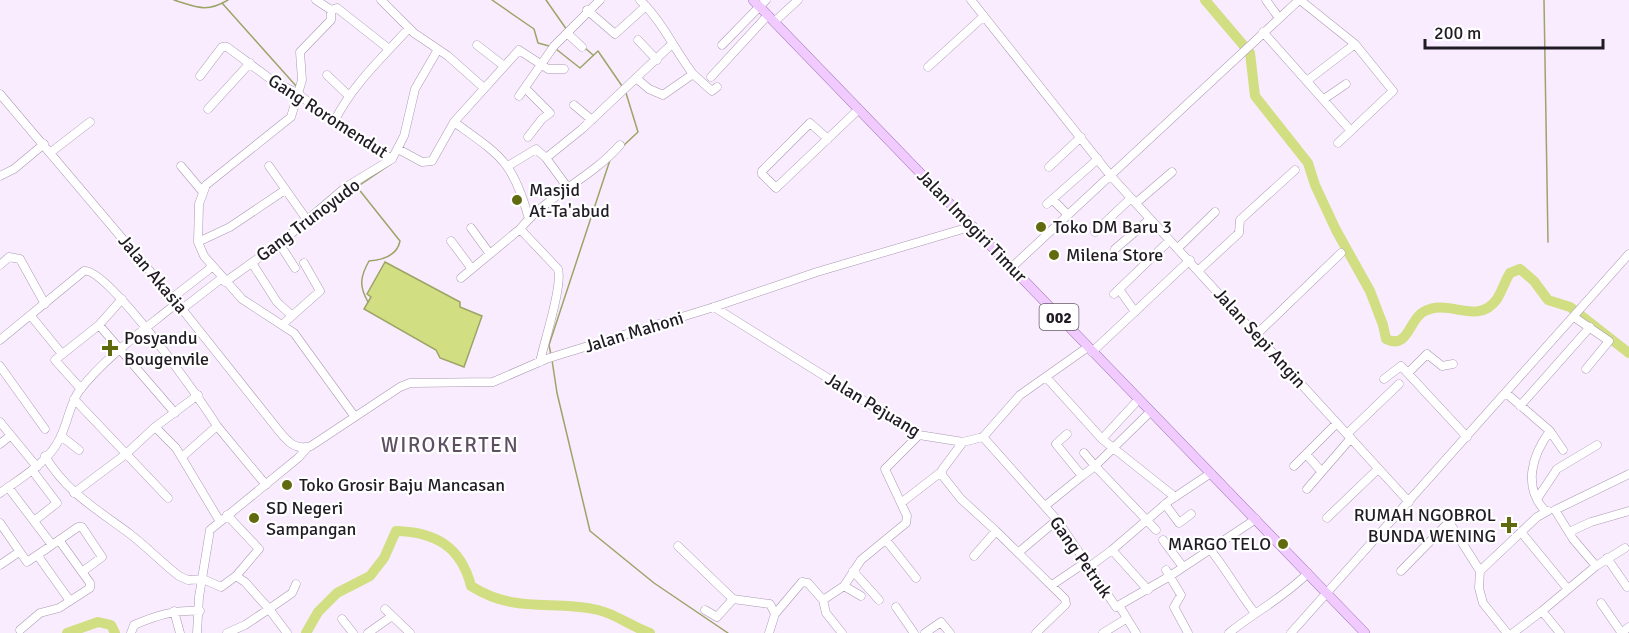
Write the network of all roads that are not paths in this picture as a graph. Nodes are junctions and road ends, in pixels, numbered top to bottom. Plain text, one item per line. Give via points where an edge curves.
1 (316, 0) edge
2 (338, 0) edge
3 (381, 0) edge
4 (600, 0) edge
5 (798, 0) edge
6 (971, 0) edge
7 (1266, 0) edge
8 (1300, 0) edge
9 (760, 2) edge
10 (643, 3) edge
11 (330, 10) junction
12 (587, 10) junction
13 (984, 16) junction
14 (771, 18) junction
15 (1279, 18) junction
16 (409, 28) junction
17 (568, 31) junction
18 (1263, 32) junction
19 (638, 40) dead end
20 (672, 44) junction
21 (1354, 44) junction
22 (477, 45) dead end
23 (722, 45) dead end
24 (582, 47) dead end
25 (389, 49) junction
26 (437, 51) junction
27 (657, 60) junction
28 (250, 63) junction
29 (542, 64) junction
30 (504, 66) junction
31 (928, 67) dead end
32 (564, 69) dead end
33 (693, 74) junction
34 (327, 75) dead end
35 (200, 76) dead end
36 (711, 77) dead end
37 (636, 78) junction
38 (1308, 80) junction
39 (1346, 84) dead end
40 (717, 87) dead end
41 (484, 88) junction
42 (525, 88) junction
43 (297, 93) junction
44 (0, 94) edge
45 (349, 96) junction
46 (519, 96) dead end
47 (1324, 99) junction
48 (3, 103) edge
49 (574, 105) dead end
50 (208, 109) dead end
51 (859, 109) junction
52 (592, 120) junction
53 (90, 122) dead end
54 (334, 122) junction
55 (454, 122) junction
56 (1351, 131) junction
57 (528, 137) dead end
58 (1081, 137) junction
59 (828, 139) junction
60 (1338, 143) dead end
61 (44, 144) junction
62 (620, 145) dead end
63 (398, 149) junction
64 (51, 152) junction
65 (546, 158) junction
66 (392, 159) junction
67 (1098, 159) junction
68 (181, 166) dead end
69 (269, 166) dead end
70 (508, 166) junction
71 (1049, 167) dead end
72 (1295, 170) dead end
73 (1172, 171) dead end
74 (1110, 175) junction
75 (0, 176) edge
76 (568, 188) junction
77 (285, 190) junction
78 (202, 191) junction
79 (1133, 201) junction
80 (1215, 212) dead end
81 (1068, 214) junction
82 (529, 219) junction
83 (1149, 219) junction
84 (307, 220) junction
85 (973, 226) junction
86 (471, 228) dead end
87 (520, 229) junction
88 (1095, 232) dead end
89 (451, 241) dead end
90 (1169, 241) junction
91 (198, 242) junction
92 (279, 243) junction
93 (1178, 248) junction
94 (1115, 249) dead end
95 (1341, 253) dead end
96 (490, 254) junction
97 (1629, 254) edge
98 (1190, 260) junction
99 (304, 262) dead end
100 (252, 263) junction
101 (0, 265) edge
102 (212, 267) junction
103 (1012, 267) junction
104 (295, 268) dead end
105 (472, 269) junction
106 (1199, 270) junction
107 (461, 278) dead end
108 (224, 280) junction
109 (122, 299) junction
110 (177, 303) junction
111 (45, 304) junction
112 (714, 307) junction
113 (1135, 312) junction
114 (291, 315) junction
115 (31, 316) junction
116 (1574, 317) junction
117 (283, 324) junction
118 (99, 325) junction
119 (1589, 326) junction
120 (144, 327) junction
121 (1257, 334) junction
122 (0, 340) edge
123 (120, 348) junction
124 (1090, 349) junction
125 (62, 354) junction
126 (543, 361) junction
127 (1453, 364) dead end
128 (0, 366) edge
129 (1586, 369) dead end
130 (1408, 373) junction
131 (1046, 377) junction
132 (1384, 379) dead end
133 (1399, 384) dead end
134 (81, 389) junction
135 (1506, 393) junction
136 (198, 394) junction
137 (75, 399) junction
138 (1138, 400) junction
139 (1520, 406) junction
140 (1150, 412) junction
141 (175, 413) junction
142 (355, 417) junction
143 (0, 422) edge
144 (1337, 423) junction
145 (217, 426) junction
146 (154, 427) junction
147 (45, 429) dead end
148 (1550, 431) junction
149 (1067, 434) dead end
150 (919, 435) junction
151 (10, 436) junction
152 (61, 436) junction
153 (1349, 436) junction
154 (983, 437) junction
155 (1467, 437) junction
156 (1102, 439) junction
157 (963, 442) junction
158 (0, 444) edge
159 (1597, 445) dead end
160 (307, 448) junction
161 (1113, 449) junction
162 (79, 450) dead end
163 (1563, 450) dead end
164 (1084, 453) dead end
165 (126, 454) junction
166 (1306, 454) junction
167 (45, 456) junction
168 (182, 457) junction
169 (1095, 466) junction
170 (1294, 466) dead end
171 (34, 468) junction
172 (1378, 469) junction
173 (1321, 471) junction
174 (941, 472) junction
175 (1211, 473) junction
176 (1629, 474) edge
177 (1082, 476) junction
178 (266, 485) junction
179 (8, 487) junction
180 (1307, 489) dead end
181 (0, 493) edge
182 (74, 493) junction
183 (1175, 497) junction
184 (168, 498) dead end
185 (1537, 500) junction
186 (1409, 502) junction
187 (901, 503) junction
188 (1165, 504) junction
189 (1045, 506) junction
190 (1555, 510) junction
191 (1546, 512) junction
192 (1629, 512) edge
193 (1191, 514) dead end
194 (227, 515) junction
195 (1327, 518) dead end
196 (1256, 519) junction
197 (219, 520) junction
198 (1057, 520) junction
199 (1147, 520) junction
200 (34, 521) junction
201 (0, 523) edge
202 (1156, 530) dead end
203 (996, 531) junction
204 (1521, 532) junction
205 (1569, 532) junction
206 (886, 540) junction
207 (1163, 540) dead end
208 (55, 543) junction
209 (678, 546) dead end
210 (1209, 548) junction
211 (1625, 548) dead end
212 (1112, 550) junction
213 (19, 552) junction
214 (1019, 552) junction
215 (38, 556) junction
216 (974, 556) dead end
217 (1607, 558) junction
218 (0, 565) edge
219 (1088, 565) junction
220 (1596, 566) junction
221 (1183, 567) junction
222 (853, 571) junction
223 (1401, 571) dead end
224 (1480, 571) junction
225 (82, 573) junction
226 (1168, 573) junction
227 (1308, 573) junction
228 (236, 576) junction
229 (916, 578) dead end
230 (203, 579) junction
231 (296, 584) dead end
232 (1052, 585) junction
233 (844, 586) junction
234 (1627, 586) dead end
235 (1567, 588) junction
236 (1148, 590) junction
237 (1328, 594) junction
238 (861, 596) dead end
239 (733, 599) junction
240 (823, 600) junction
241 (879, 600) dead end
242 (70, 602) junction
243 (1601, 603) dead end
244 (896, 607) dead end
245 (1120, 607) junction
246 (269, 609) junction
247 (385, 609) dead end
248 (705, 610) dead end
249 (174, 611) junction
250 (200, 611) junction
251 (1542, 611) junction
252 (1254, 612) junction
253 (775, 614) junction
254 (392, 616) junction
255 (1126, 619) junction
256 (342, 620) dead end
257 (380, 625) junction
258 (1358, 625) junction
259 (1629, 627) edge
260 (20, 630) dead end
261 (131, 633) edge
262 (180, 633) edge
263 (197, 633) edge
264 (226, 633) edge
265 (287, 633) edge
266 (353, 633) edge
267 (368, 633) edge
268 (385, 633) edge
269 (410, 633) edge
270 (769, 633) edge
271 (842, 633) edge
272 (914, 633) edge
273 (925, 633) edge
274 (951, 633) edge
275 (1036, 633) edge
276 (1103, 633) edge
277 (1136, 633) edge
278 (1188, 633) edge
279 (1229, 633) edge
280 (1291, 633) edge
281 (1351, 633) edge
282 (1365, 633) edge
283 (1507, 633) edge
284 (1513, 633) edge
285 (1560, 633) edge
286 (1621, 633) edge

1 - 11 street
2 - 11 street
3 - 16 street
4 - 12 street
5 - 14 street
6 - 13 street, Jalan Sepi Angin
7 - 15 street
8 - 15 street
8 - 21 street
9 - 14 main road, Jalan Imogiri Timur / 002
9 - 23 street
10 - 12 street via 615,34
10 - 20 street via 667,31
11 - 25 street via 337,8
11 - 43 street via 331,20 300,52 302,80
12 - 17 street
13 - 31 street
13 - 58 street, Jalan Sepi Angin
14 - 36 street
14 - 51 main road, Jalan Imogiri Timur / 002
15 - 18 street
16 - 25 street
16 - 26 street
17 - 24 street
17 - 29 street
18 - 38 street
18 - 74 street
19 - 27 street
20 - 27 street
20 - 33 street
21 - 38 street
21 - 56 street via 1393,92
22 - 30 street
25 - 45 street
26 - 41 street
26 - 63 street, Gang Roromendut via 414,89
27 - 37 street
28 - 35 street, Gang Roromendut via 222,47
28 - 43 street, Gang Roromendut via 285,89
28 - 50 street
29 - 30 street via 519,50
29 - 32 street via 550,70
29 - 42 street
30 - 41 street
33 - 37 street via 663,95
33 - 40 street via 712,91
34 - 45 street
37 - 52 street
38 - 47 street
39 - 47 street
41 - 55 street
42 - 46 street
42 - 57 street via 550,113
43 - 54 street, Gang Roromendut
43 - 78 street via 287,122 213,178
44 - 48 street, Jalan Akasia
45 - 54 street
47 - 56 street
48 - 61 street, Jalan Akasia
49 - 52 street
51 - 59 street
51 - 85 main road, Jalan Imogiri Timur / 002
52 - 65 street
53 - 64 street
54 - 66 street, Gang Roromendut
55 - 63 street via 430,162
55 - 70 street
56 - 60 street
58 - 67 street, Jalan Sepi Angin
58 - 71 street
59 - 59 street via 776,188 762,174 810,123
61 - 64 street, Jalan Akasia
61 - 75 street
62 - 76 street
63 - 66 street, Gang Roromendut
64 - 110 street, Jalan Akasia
65 - 70 street via 534,149
65 - 76 street
66 - 84 street, Gang Trunoyudo via 346,187
67 - 74 street, Jalan Sepi Angin
67 - 81 street via 1050,202
68 - 78 street
69 - 77 street
70 - 82 street via 520,187
72 - 106 street via 1240,220 1239,233
73 - 79 street
74 - 79 street, Jalan Sepi Angin
74 - 81 street
76 - 82 street
77 - 84 street
77 - 91 street via 230,227
78 - 91 street
79 - 83 street, Jalan Sepi Angin
79 - 88 street
80 - 93 street
81 - 103 street
82 - 87 street
83 - 90 street, Jalan Sepi Angin
83 - 94 street
84 - 92 street, Gang Trunoyudo
85 - 103 main road, Jalan Imogiri Timur / 002
85 - 112 street, Jalan Mahoni
86 - 96 street
87 - 96 street
87 - 126 street via 559,272
89 - 105 street
90 - 93 street, Jalan Sepi Angin
90 - 113 street via 1117,291
91 - 102 street
92 - 100 street, Gang Trunoyudo
92 - 104 street
93 - 98 street, Jalan Sepi Angin
95 - 121 street
96 - 105 street
97 - 116 street
98 - 106 street, Jalan Sepi Angin
98 - 113 street
99 - 114 street via 321,291
100 - 108 street, Gang Trunoyudo
100 - 114 street via 277,302
101 - 111 street via 9,257 20,259
102 - 108 street
102 - 110 street
103 - 124 main road, Jalan Imogiri Timur / 002
105 - 107 street
106 - 121 street, Jalan Sepi Angin
108 - 110 street, Gang Trunoyudo
108 - 117 street via 242,299
109 - 111 street via 89,270
109 - 118 street
109 - 120 street
110 - 120 street
110 - 160 street, Jalan Akasia via 279,431 294,446
111 - 115 street
112 - 126 street, Jalan Mahoni
112 - 150 street, Jalan Pejuang
113 - 124 street
114 - 117 street
115 - 122 street
115 - 125 street
116 - 119 street
116 - 135 street
117 - 142 street via 294,333
118 - 123 street
118 - 125 street
119 - 129 street via 1609,342
119 - 139 street
120 - 123 street via 142,333
120 - 136 street
121 - 144 street, Jalan Sepi Angin
123 - 134 street
123 - 141 street
124 - 131 street
124 - 138 main road, Jalan Imogiri Timur / 002
125 - 134 street via 55,362
126 - 142 street, Jalan Mahoni via 493,382 410,383
127 - 130 street via 1442,366 1427,354
128 - 147 street
130 - 132 street via 1399,366
130 - 155 street
131 - 154 street via 1020,395
131 - 156 street
133 - 153 street
134 - 137 street
135 - 139 street
135 - 155 street
136 - 141 street
136 - 145 street
137 - 152 street
137 - 165 street
138 - 140 main road, Jalan Imogiri Timur / 002
138 - 156 street
139 - 148 street
140 - 161 street
140 - 175 main road, Jalan Imogiri Timur / 002
141 - 146 street
142 - 160 street, Jalan Mahoni
143 - 151 street
144 - 153 street, Jalan Sepi Angin
144 - 166 street
145 - 168 street
145 - 178 street
146 - 165 street
146 - 168 street
148 - 163 street
148 - 185 street via 1537,449 1531,476
149 - 177 street via 1056,444
150 - 157 street, Jalan Pejuang
150 - 187 street via 885,469
151 - 158 street
151 - 171 street
152 - 162 street
152 - 167 street
153 - 172 street, Jalan Sepi Angin
153 - 173 street
154 - 157 street, Jalan Pejuang
154 - 189 street, Gang Petruk
155 - 186 street
156 - 161 street
157 - 174 street
159 - 185 street via 1557,469
160 - 178 street, Jalan Mahoni
161 - 169 street
161 - 183 street
164 - 169 street
165 - 182 street
165 - 184 street
166 - 170 street
166 - 173 street
167 - 171 street
167 - 182 street
168 - 197 street
169 - 177 street
169 - 199 street
171 - 179 street
171 - 200 street via 57,503
172 - 186 street, Jalan Sepi Angin
172 - 195 street
173 - 180 street
174 - 187 street
174 - 203 street, Gang Petruk via 952,490
175 - 183 street
175 - 196 main road, Jalan Imogiri Timur / 002
176 - 190 street
177 - 189 street
178 - 194 street, Jalan Mahoni
179 - 181 street
179 - 200 street
182 - 230 street via 132,535 179,576
183 - 188 street
185 - 191 street
186 - 237 street
187 - 206 street via 907,520
188 - 193 street via 1179,523
188 - 199 street
189 - 198 street, Gang Petruk
190 - 191 street
190 - 205 street
191 - 204 street
192 - 205 street
194 - 197 street, Jalan Mahoni
194 - 228 street via 259,549
196 - 210 street, Gang Petruk
196 - 227 main road, Jalan Imogiri Timur / 002
197 - 230 street via 208,536
198 - 214 street
198 - 219 street, Gang Petruk
199 - 202 street
199 - 212 street
200 - 208 street
201 - 213 street
203 - 214 street, Gang Petruk
203 - 216 street
204 - 224 street
204 - 235 street
205 - 220 street
206 - 222 street
206 - 229 street
207 - 221 street
208 - 215 street
208 - 225 street
208 - 225 street via 81,526 101,558
209 - 239 street
210 - 221 street, Gang Petruk
210 - 252 street
211 - 217 street
212 - 219 street
212 - 236 street
213 - 215 street via 27,562
213 - 218 street
214 - 232 street, Gang Petruk
215 - 242 street
217 - 220 street
217 - 234 street
219 - 232 street
219 - 245 street, Gang Petruk via 1115,606
220 - 235 street
221 - 226 street, Gang Petruk
222 - 233 street
222 - 241 street
223 - 224 street via 1448,522
224 - 283 street via 1483,603
225 - 242 street via 91,587
226 - 236 street, Gang Petruk
226 - 278 street via 1180,595 1174,607
227 - 237 main road, Jalan Imogiri Timur / 002
227 - 252 street via 1285,595
228 - 230 street via 222,587
228 - 246 street
230 - 250 street
231 - 246 street via 292,593
232 - 275 street, Gang Petruk via 1067,603
233 - 238 street
233 - 240 street
235 - 251 street
236 - 245 street, Gang Petruk
237 - 258 main road, Jalan Imogiri Timur / 002
237 - 280 street
239 - 248 street via 717,617
239 - 253 street via 770,604
240 - 253 street via 804,581
240 - 271 street via 826,613
242 - 260 street via 44,610
243 - 286 street
244 - 272 street
245 - 255 street
246 - 264 street via 245,626
246 - 265 street
247 - 254 street
249 - 250 street
249 - 261 street via 134,625
249 - 262 street
250 - 263 street
251 - 284 street
251 - 285 street
252 - 279 street
253 - 270 street
254 - 257 street
254 - 269 street
255 - 276 street
255 - 277 street
256 - 266 street
257 - 267 street
257 - 268 street
258 - 281 street
258 - 282 main road, Jalan Imogiri Timur / 002
259 - 286 street
273 - 274 street via 941,622

